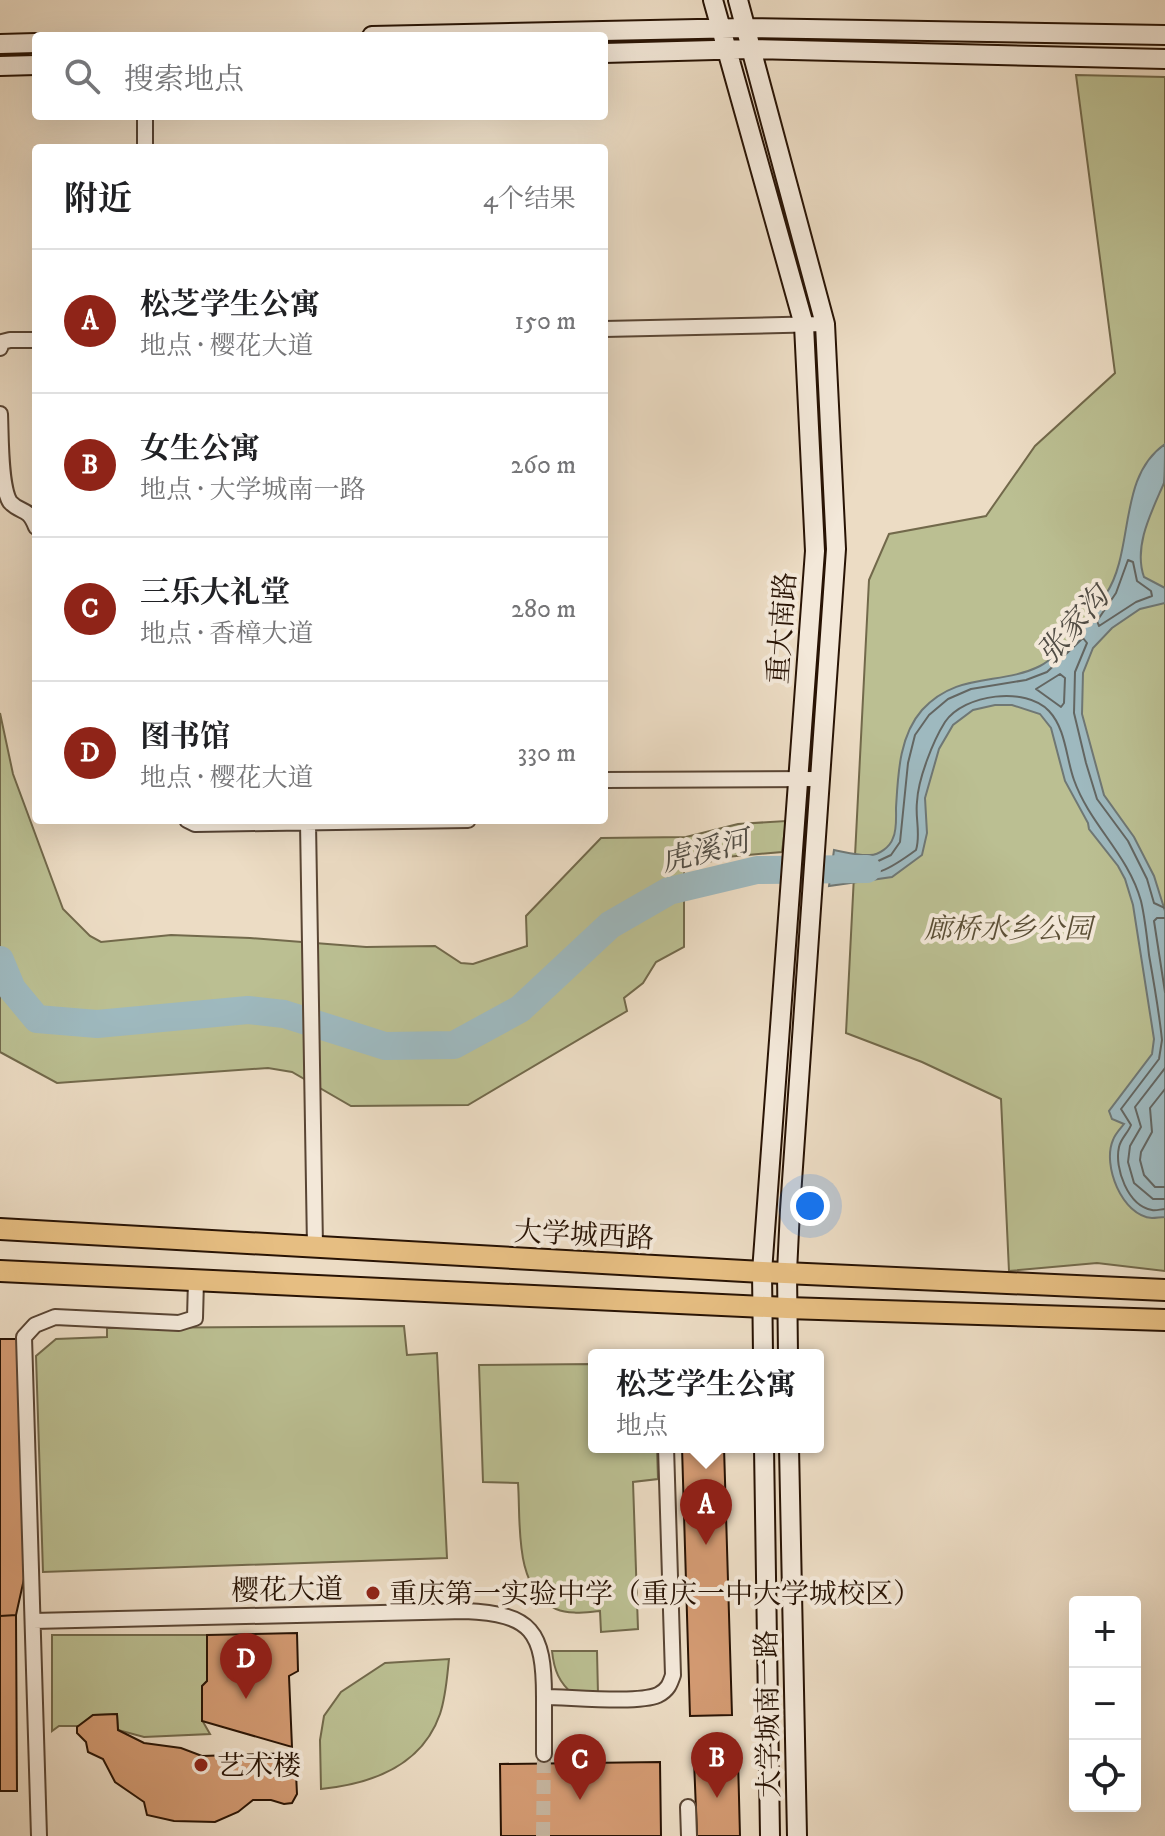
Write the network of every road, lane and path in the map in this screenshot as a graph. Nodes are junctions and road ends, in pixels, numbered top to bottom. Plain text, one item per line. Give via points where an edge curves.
1 (713, 0) edge
2 (738, 0) edge
3 (721, 28) junction
4 (745, 28) junction
5 (546, 32) edge
6 (1165, 35) edge
7 (32, 43) edge
8 (0, 44) edge
9 (751, 49) junction
10 (727, 50) junction
11 (608, 53) edge
12 (1165, 59) edge
13 (32, 65) edge
14 (0, 66) edge
15 (145, 120) edge
16 (145, 144) edge
17 (825, 324) junction
18 (804, 325) junction
19 (608, 329) edge
20 (32, 340) edge
21 (0, 348) edge
22 (0, 414) edge
23 (32, 516) edge
24 (799, 778) junction
25 (820, 779) junction
26 (608, 780) edge
27 (308, 824) edge
28 (0, 1229) edge
29 (315, 1246) junction
30 (0, 1271) edge
31 (762, 1272) junction
32 (787, 1272) junction
33 (196, 1280) junction
34 (1165, 1290) edge
35 (762, 1307) junction
36 (787, 1308) junction
37 (1165, 1320) edge
38 (763, 1349) edge
39 (788, 1349) edge
40 (666, 1453) edge
41 (764, 1453) edge
42 (789, 1453) edge
43 (33, 1621) junction
44 (544, 1697) junction
45 (544, 1754) tunnel mouth
46 (688, 1807) dead end
47 (39, 1836) edge
48 (689, 1836) edge
49 (770, 1836) edge
50 (797, 1836) edge

1 - 3 main road, 重大南路
2 - 4 main road, 重大南路
3 - 4 main road
3 - 5 main road
3 - 10 main road, 重大南路
4 - 6 main road
4 - 9 main road, 重大南路
7 - 8 main road
9 - 10 main road
9 - 12 main road
9 - 17 main road, 重大南路
10 - 11 main road
10 - 18 main road, 重大南路
13 - 14 main road
15 - 16 street
17 - 18 street
17 - 25 main road, 重大南路 via 836,549
18 - 19 street
18 - 24 main road, 重大南路 via 815,551
20 - 21 street via 10,340
22 - 23 street via 2,482 10,503
24 - 25 street
24 - 26 street
24 - 31 main road, 重大南路
25 - 32 main road, 重大南路
27 - 29 street
28 - 29 main road, 大学城西路
29 - 31 main road, 大学城西路
30 - 33 main road
31 - 32 main road, 大学城西路
31 - 35 main road
32 - 34 main road, 大学城西路
32 - 36 main road
33 - 35 main road
33 - 43 street via 195,1318 179,1323 55,1317 35,1325 24,1337
35 - 36 main road
35 - 38 main road
36 - 37 main road
36 - 39 main road
40 - 44 street via 673,1675 668,1689 632,1698
41 - 49 main road, 大学城南一路
42 - 50 main road, 大学城南一路
43 - 44 street, 樱花大道 via 498,1613 520,1620 537,1640
43 - 47 street
44 - 45 street, 樱花大道
46 - 48 street

